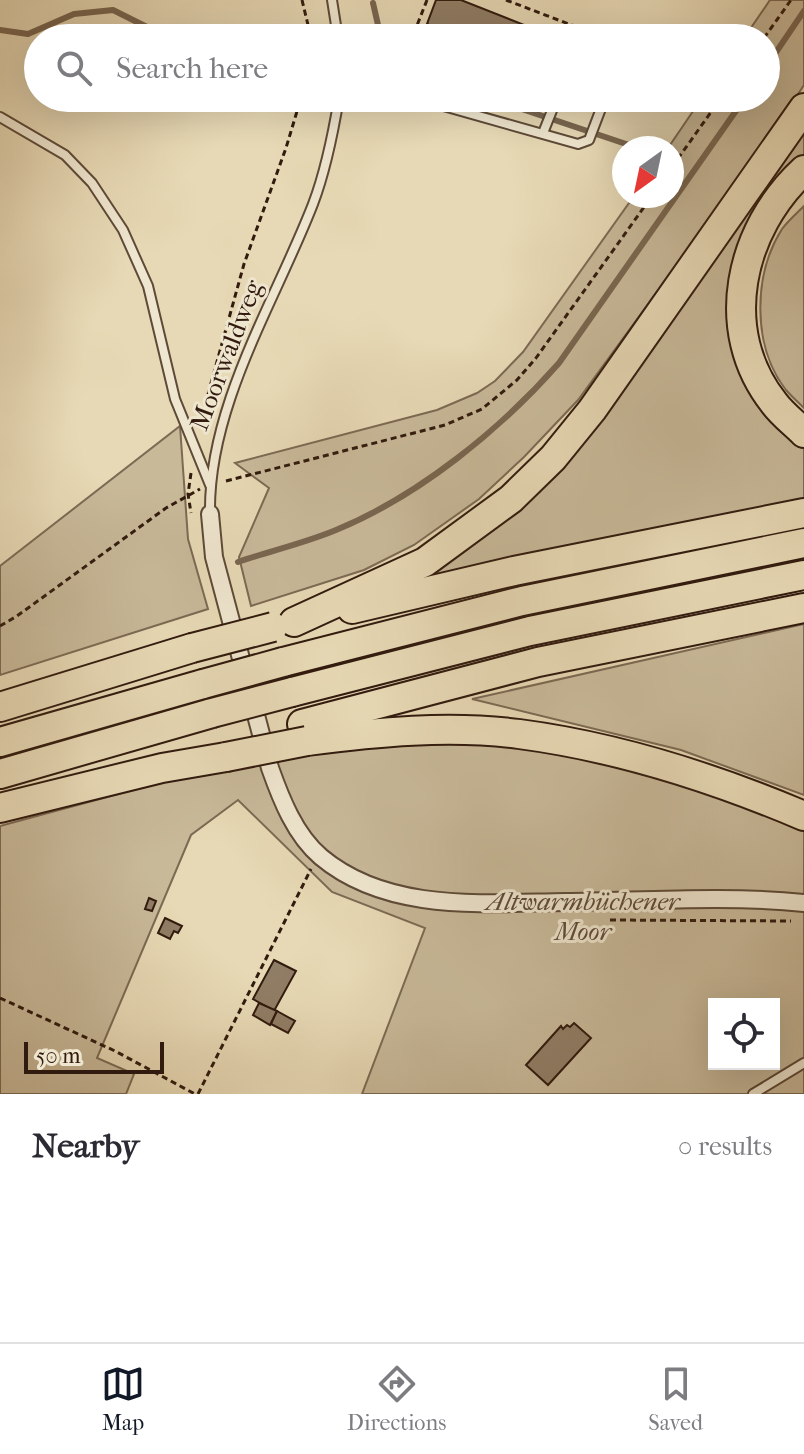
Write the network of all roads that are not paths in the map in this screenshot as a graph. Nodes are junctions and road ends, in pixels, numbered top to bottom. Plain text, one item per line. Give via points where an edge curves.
1 (332, 0) edge
2 (336, 24) edge
3 (804, 108) edge
4 (336, 112) edge
5 (466, 112) edge
6 (551, 112) edge
7 (600, 112) edge
8 (0, 117) edge
9 (543, 133) junction
10 (804, 170) edge
11 (804, 433) edge
12 (210, 485) junction
13 (804, 513) edge
14 (210, 514) joint
15 (804, 543) edge
16 (804, 575) edge
17 (804, 608) edge
18 (284, 625) junction
19 (0, 707) edge
20 (305, 732) junction
21 (0, 742) edge
22 (0, 774) edge
23 (0, 808) edge
24 (804, 816) edge
25 (804, 903) edge
26 (804, 1063) edge
27 (753, 1094) edge

1 - 2 lane
3 - 18 highway via 553,458 511,499 425,562
4 - 12 lane, Moorwaldweg via 313,204 227,408
5 - 9 lane
6 - 9 lane
7 - 9 lane via 589,140 578,144
8 - 12 lane via 65,155 92,183 123,230 148,286 175,399
10 - 11 highway via 764,217 751,243 741,303 753,368 773,402
12 - 14 lane, Moorwaldweg
13 - 18 highway via 514,571
14 - 25 street, Moorwaldweg via 214,557 270,768 301,835 321,856 367,885 434,901
15 - 21 highway, bridge via 522,601
16 - 22 highway, bridge via 530,631
17 - 20 highway via 538,662
18 - 19 highway, bridge
20 - 23 highway
20 - 24 highway via 517,733 609,749 696,773
26 - 27 lane

